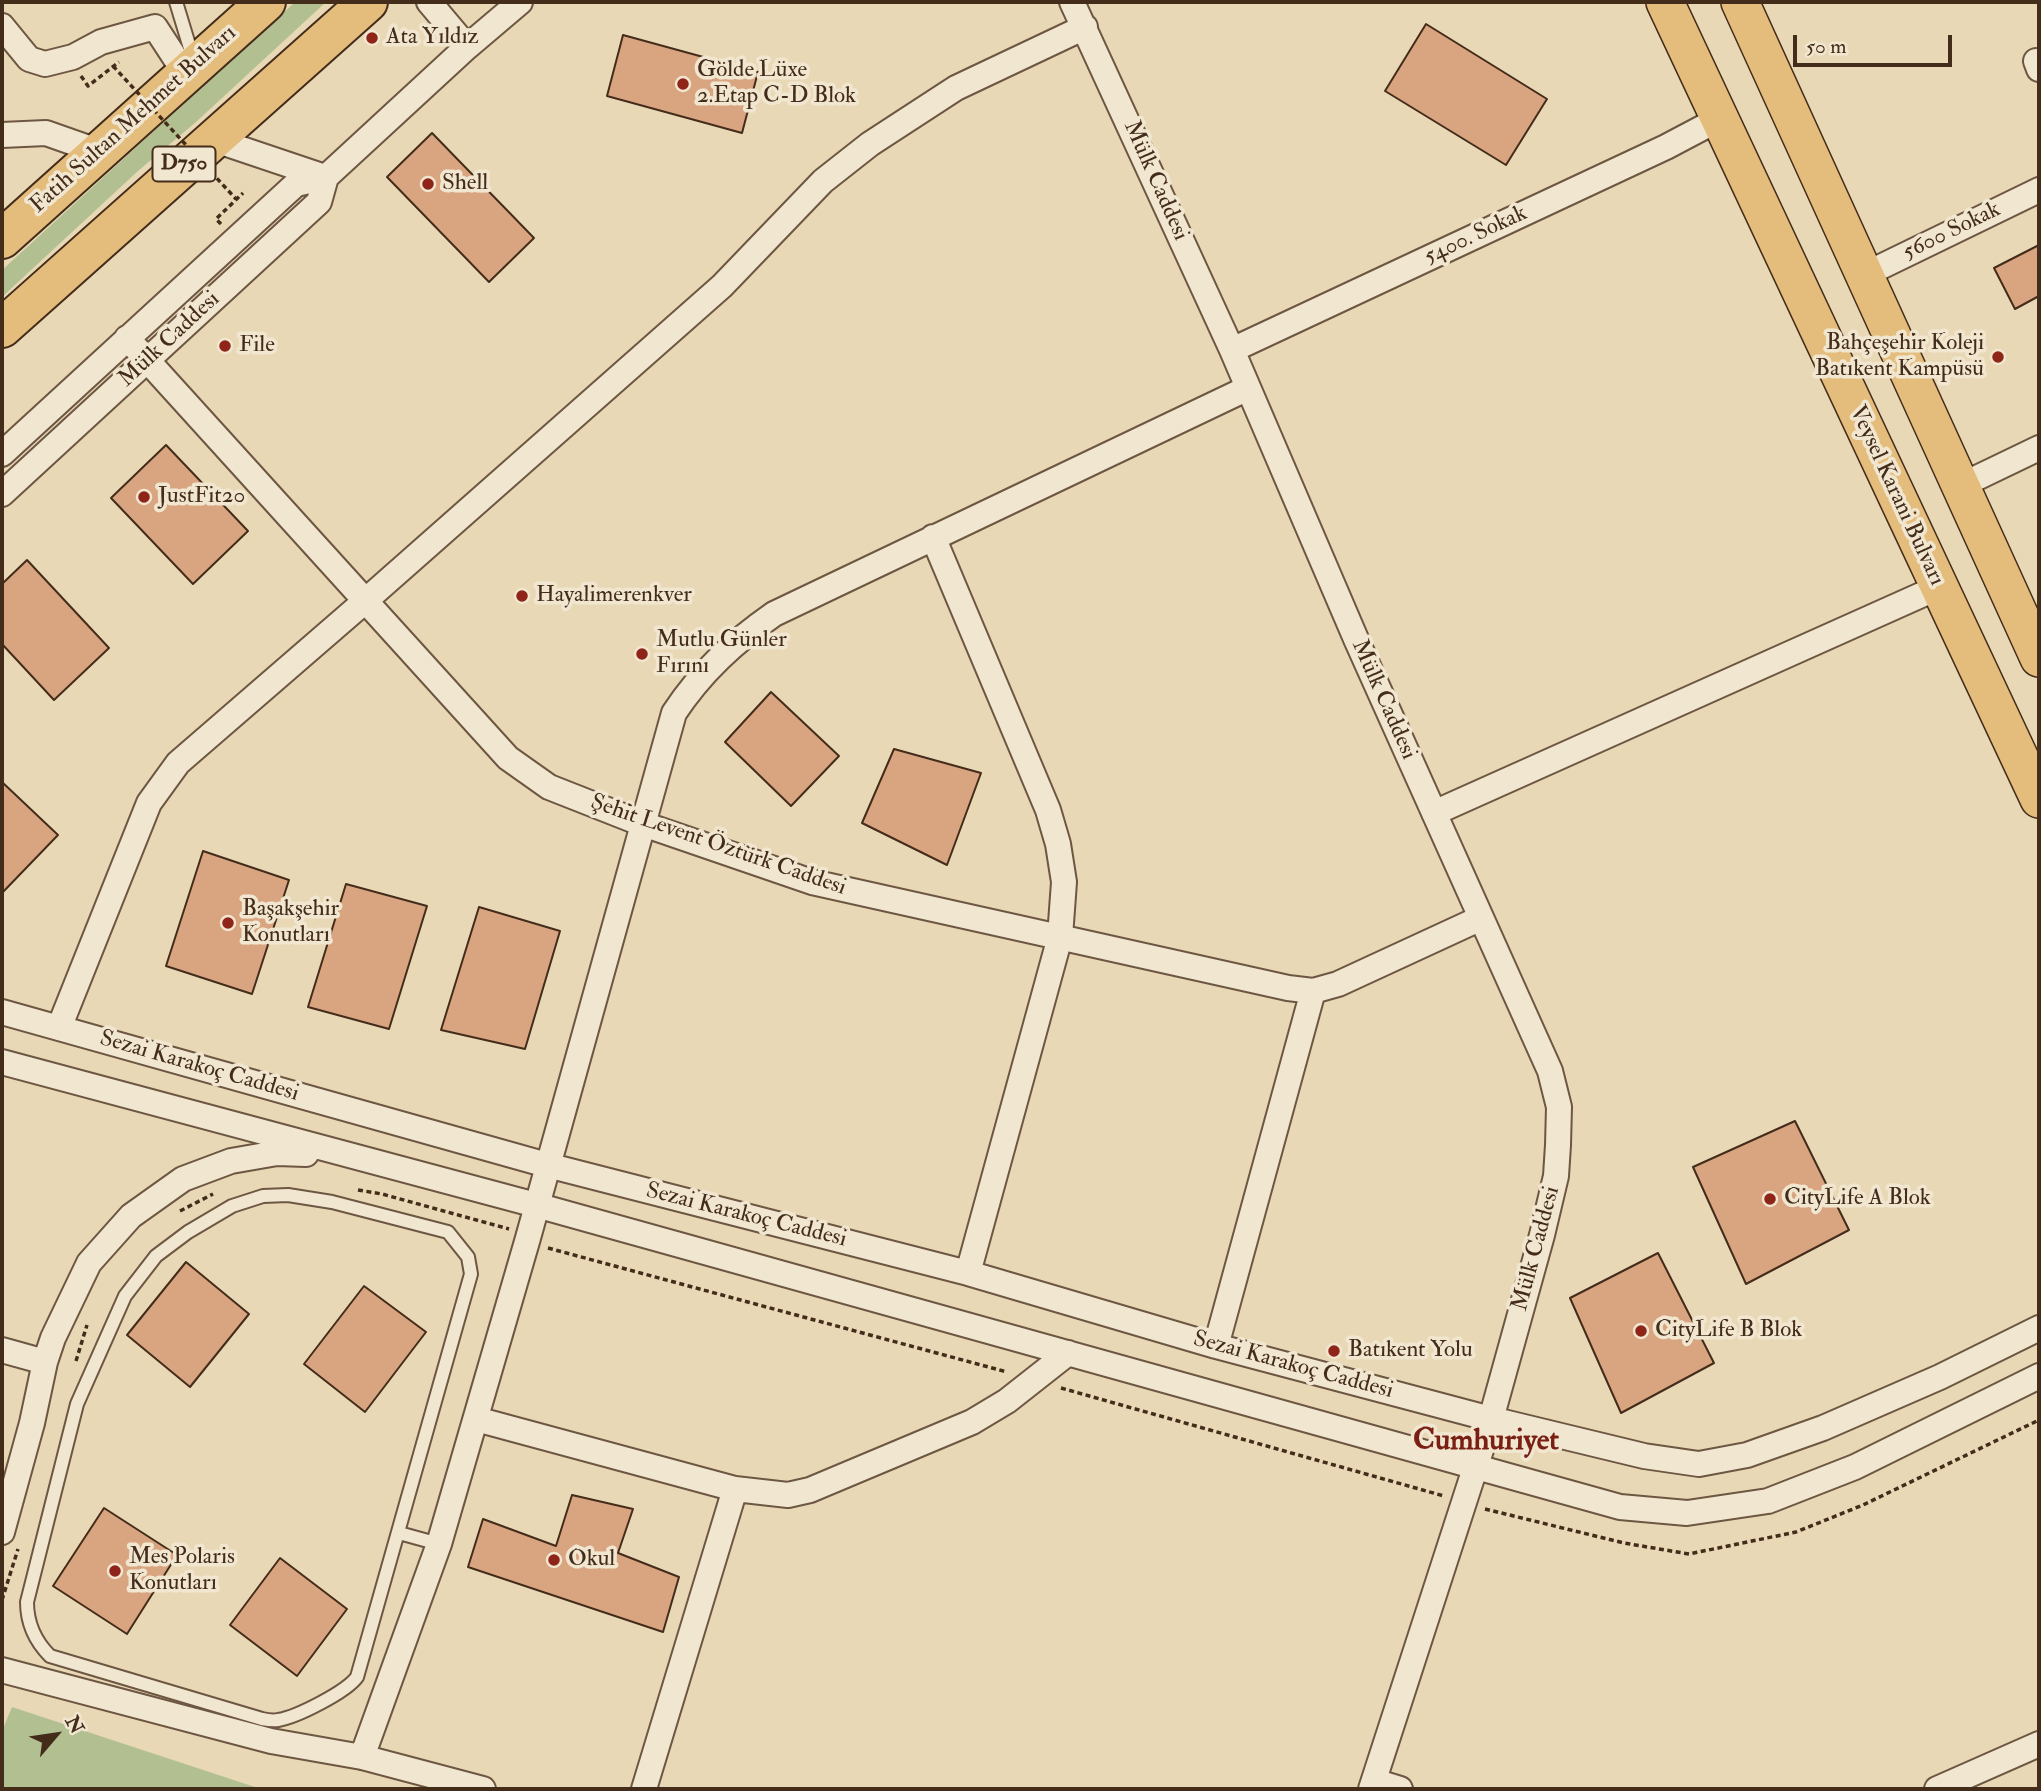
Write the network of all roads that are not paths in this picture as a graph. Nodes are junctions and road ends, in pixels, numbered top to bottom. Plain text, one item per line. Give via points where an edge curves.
1 (176, 2) edge
2 (265, 2) edge
3 (368, 2) edge
4 (429, 2) edge
5 (520, 2) edge
6 (1072, 2) edge
7 (1665, 2) edge
8 (1740, 2) edge
9 (2, 26) edge
10 (1085, 27) junction
11 (467, 47) junction
12 (190, 68) junction
13 (1719, 119) junction
14 (2, 135) edge
15 (212, 139) junction
16 (100, 152) junction
17 (326, 177) junction
18 (2039, 190) edge
19 (2, 239) edge
20 (1864, 275) junction
21 (2, 328) edge
22 (127, 338) junction
23 (1232, 350) junction
24 (148, 361) junction
25 (1248, 388) junction
26 (2039, 448) edge
27 (2, 454) edge
28 (1960, 486) junction
29 (2, 494) edge
30 (933, 537) junction
31 (1940, 587) junction
32 (365, 602) junction
33 (2039, 658) edge
34 (2039, 799) edge
35 (1434, 813) junction
36 (643, 824) junction
37 (1481, 918) junction
38 (1060, 937) junction
39 (1313, 991) junction
40 (2, 1012) edge
41 (59, 1028) junction
42 (2, 1062) edge
43 (347, 1155) junction
44 (547, 1164) junction
45 (536, 1205) junction
46 (968, 1273) junction
47 (2039, 1328) edge
48 (1216, 1346) junction
49 (2, 1350) edge
50 (1068, 1353) junction
51 (45, 1363) junction
52 (2039, 1376) edge
53 (475, 1419) junction
54 (1491, 1419) junction
55 (1475, 1467) junction
56 (735, 1489) junction
57 (399, 1533) junction
58 (10, 1540) edge
59 (439, 1544) junction
60 (2, 1670) edge
61 (2039, 1744) edge
62 (362, 1757) junction
63 (1373, 1785) edge
64 (483, 1789) edge
65 (644, 1789) edge
66 (1400, 1789) edge
67 (1937, 1789) edge

1 - 12 lane
2 - 12 highway, Fatih Sultan Mehmet Bulvarı / D750
3 - 15 highway, D750
4 - 11 street
5 - 11 street, Mülk Caddesi
6 - 10 street, Mülk Caddesi
7 - 13 main road, Veysel Karani Bulvarı
8 - 20 main road
9 - 12 street via 29,59 45,64 155,27
10 - 23 street, Mülk Caddesi
10 - 32 street via 956,88 823,181 722,286
11 - 17 street, Mülk Caddesi
12 - 16 highway, Fatih Sultan Mehmet Bulvarı / D750
13 - 23 street, 5400. Sokak
13 - 31 main road, Veysel Karani Bulvarı
14 - 16 street via 46,133
15 - 17 street
15 - 21 highway, D750
16 - 19 highway, Fatih Sultan Mehmet Bulvarı / D750
17 - 22 street, Mülk Caddesi via 296,184
17 - 24 street, Mülk Caddesi via 319,202
18 - 20 street, 5600 Sokak
20 - 28 main road
22 - 24 street, Şehit Levent Öztürk Caddesi
22 - 27 street, Mülk Caddesi
23 - 25 street, Mülk Caddesi
24 - 29 street, Mülk Caddesi
24 - 32 street, Şehit Levent Öztürk Caddesi
25 - 30 street
25 - 35 street, Mülk Caddesi
26 - 28 street
28 - 33 main road
30 - 36 street via 774,614 713,662 674,713
30 - 38 street via 1048,810 1064,882
31 - 34 main road, Veysel Karani Bulvarı
31 - 35 street
32 - 36 street, Şehit Levent Öztürk Caddesi via 508,758 549,787
32 - 41 street via 178,763 161,784 149,803
35 - 37 street, Mülk Caddesi
36 - 38 street, Şehit Levent Öztürk Caddesi via 812,882
36 - 44 street
37 - 39 street, Şehit Levent Öztürk Caddesi via 1338,984
37 - 54 street, Mülk Caddesi via 1550,1071 1559,1107 1556,1176
38 - 39 street, Şehit Levent Öztürk Caddesi
38 - 46 street
39 - 48 street
40 - 41 street, Sezai Karakoç Caddesi
41 - 44 street, Sezai Karakoç Caddesi
42 - 43 street
43 - 45 street
43 - 51 street via 277,1153 231,1161 183,1179 131,1216 89,1263
44 - 45 street
44 - 46 street, Sezai Karakoç Caddesi
45 - 50 street
45 - 53 street
46 - 48 street, Sezai Karakoç Caddesi
47 - 54 street, Sezai Karakoç Caddesi via 1823,1428 1747,1455 1699,1464 1644,1456
48 - 54 street, Sezai Karakoç Caddesi
49 - 51 street
50 - 55 street
50 - 56 street via 972,1422 810,1490 788,1495
51 - 58 street
52 - 55 street via 1855,1467 1768,1501 1686,1513 1620,1507
53 - 56 street
53 - 59 street
54 - 55 street, Mülk Caddesi
55 - 63 street, Mülk Caddesi
56 - 65 street
57 - 57 lane via 357,1677 340,1693 276,1721 50,1656 27,1616 77,1404 125,1296 156,1256 188,1232 232,1206 263,1196 332,1202 448,1232 468,1257 471,1274
57 - 59 lane
59 - 62 street
60 - 62 street via 271,1741
61 - 67 street
62 - 64 street
63 - 66 street

